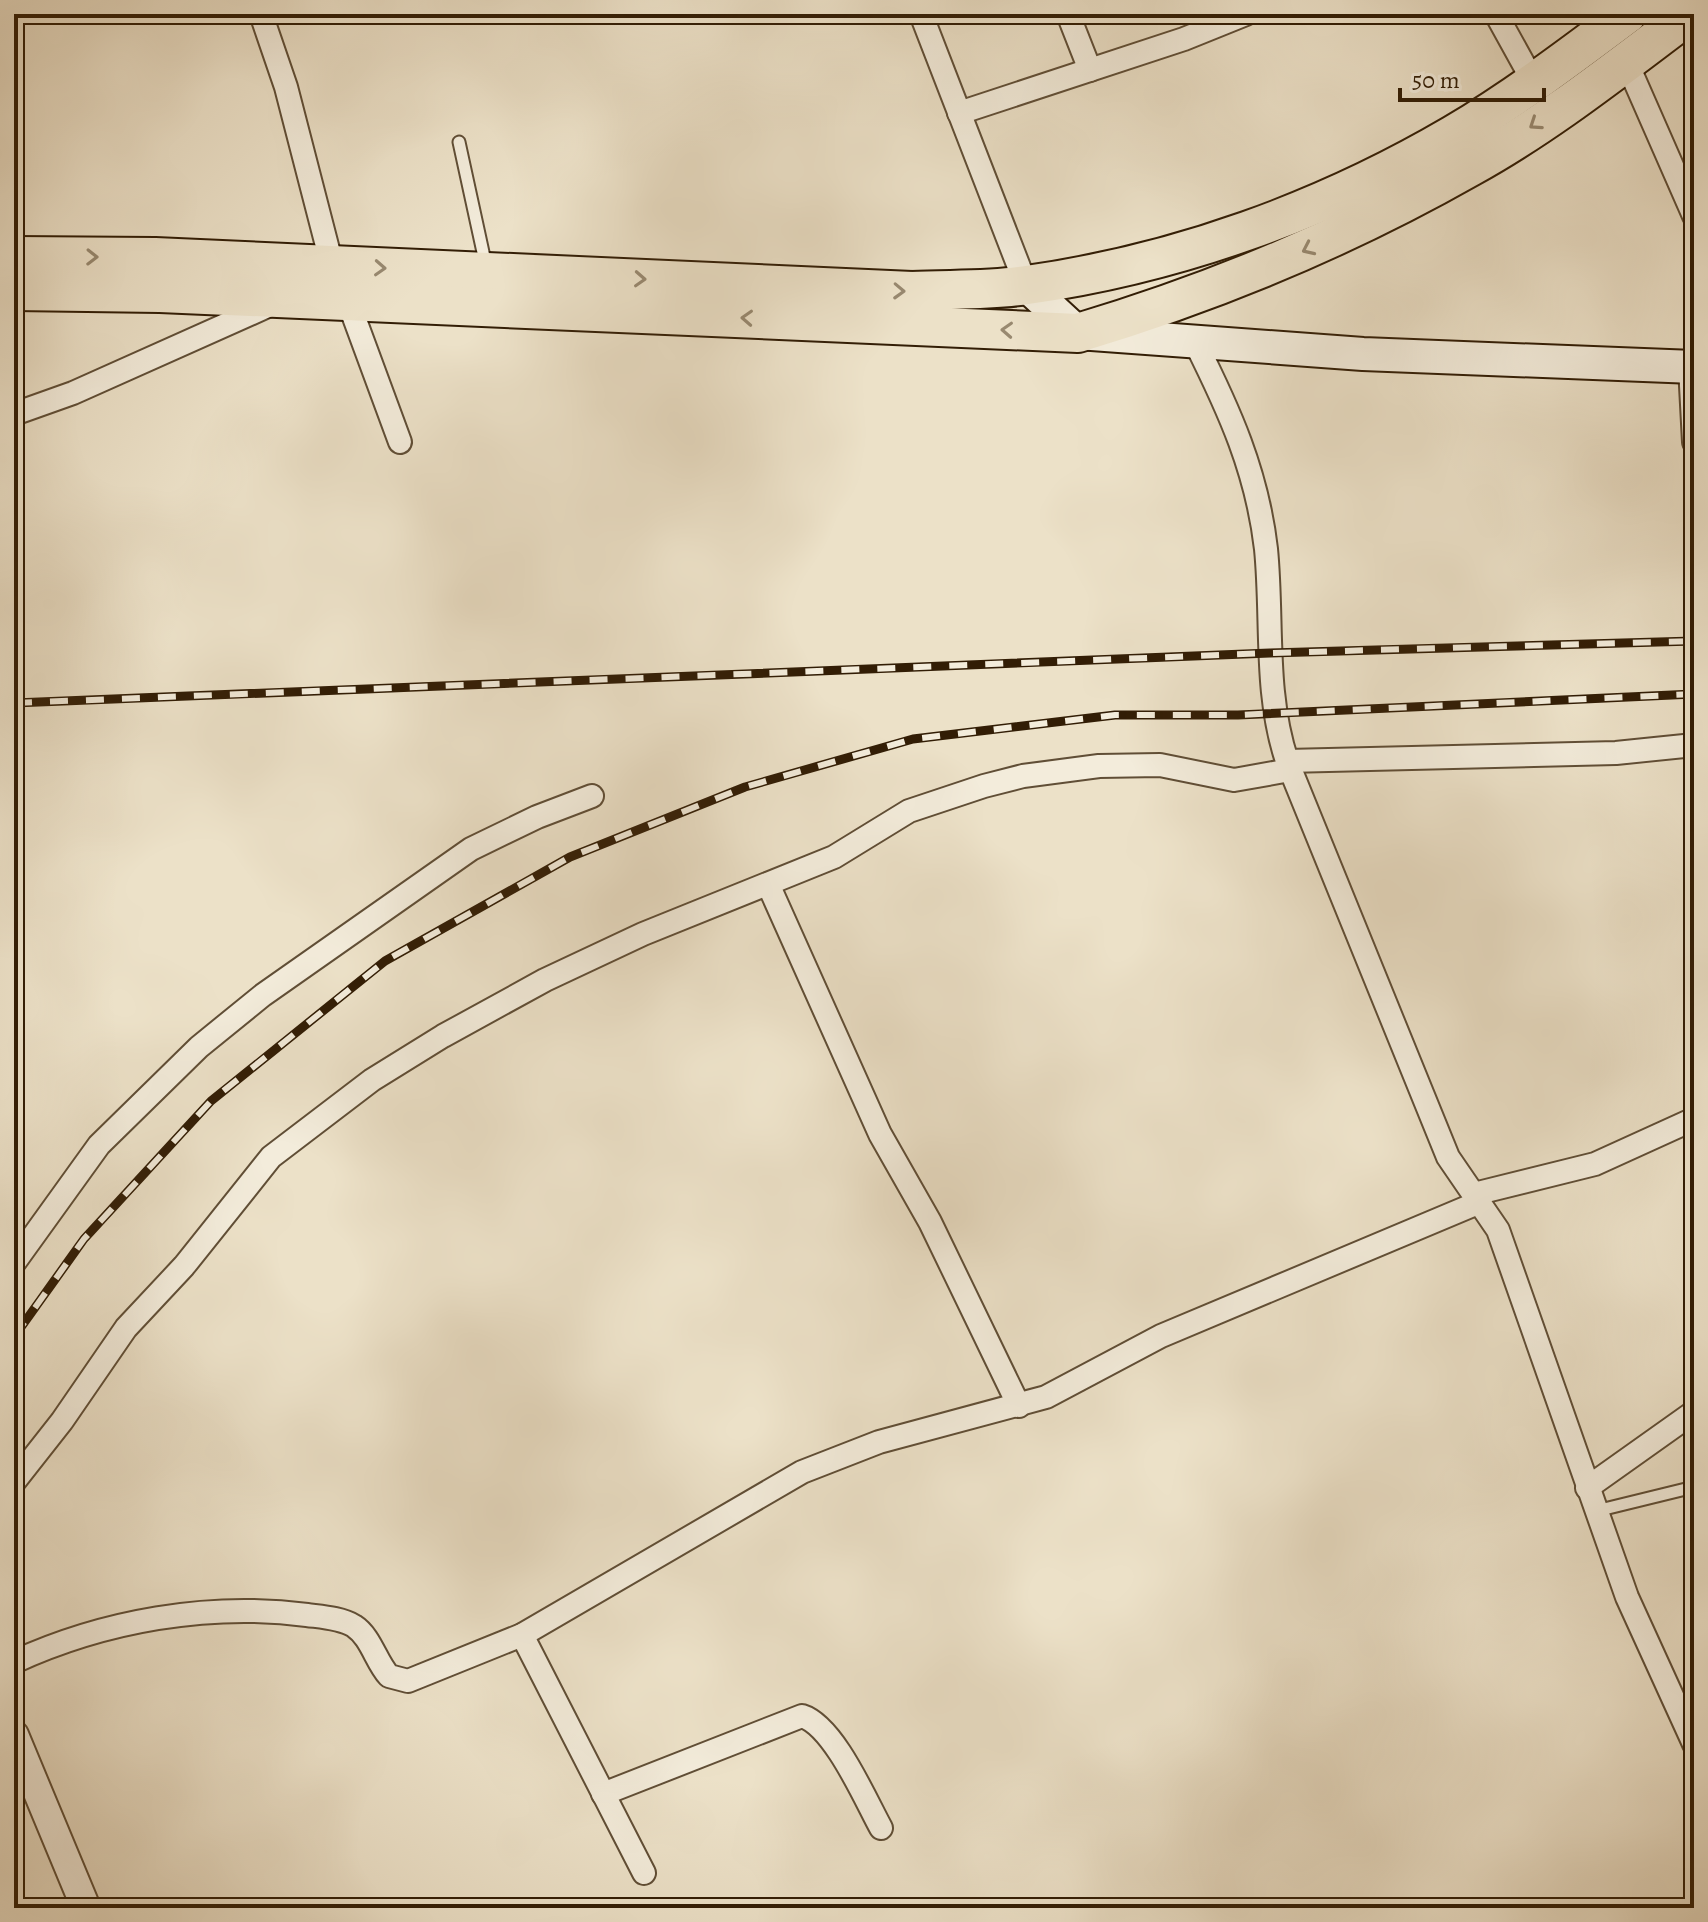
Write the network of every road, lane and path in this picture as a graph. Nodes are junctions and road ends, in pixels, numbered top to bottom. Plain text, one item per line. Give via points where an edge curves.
1 (261, 14) edge
2 (921, 14) edge
3 (1068, 14) edge
4 (1246, 14) edge
5 (1496, 14) edge
6 (1627, 14) edge
7 (1690, 14) edge
8 (1626, 61) junction
9 (1090, 70) junction
10 (1533, 81) junction
11 (959, 113) junction
12 (459, 142) dead end
13 (1694, 216) edge
14 (14, 256) edge
15 (332, 265) junction
16 (487, 272) junction
17 (1026, 285) junction
18 (14, 291) edge
19 (285, 298) junction
20 (348, 301) junction
21 (1078, 333) junction
22 (1195, 342) junction
23 (1692, 367) edge
24 (14, 414) edge
25 (400, 442) dead end
26 (1694, 442) edge
27 (1694, 745) edge
28 (1288, 765) junction
29 (592, 796) dead end
30 (768, 884) junction
31 (1694, 1119) edge
32 (1477, 1198) junction
33 (14, 1263) edge
34 (1019, 1406) junction
35 (1694, 1412) edge
36 (14, 1482) edge
37 (1694, 1487) edge
38 (1587, 1488) junction
39 (1595, 1511) junction
40 (522, 1635) junction
41 (14, 1662) edge
42 (14, 1735) edge
43 (1694, 1744) edge
44 (603, 1794) junction
45 (881, 1828) dead end
46 (644, 1873) dead end
47 (86, 1908) edge

1 - 15 street via 286,87
2 - 11 street
3 - 9 street
4 - 9 street
5 - 10 street
6 - 10 highway
7 - 8 highway
8 - 13 street
8 -> 21 highway via 1472,166 1342,234 1183,301
9 - 11 street
10 - 17 highway via 1454,134 1327,200 1161,257
11 - 17 street
12 - 16 lane
14 -> 15 highway
15 -> 16 highway
16 -> 17 highway via 912,291
17 - 21 main road
18 - 19 highway
19 - 20 highway
19 - 24 street
21 -> 20 highway
20 - 25 street
21 - 22 main road
22 - 23 main road
22 - 28 street via 1237,427 1256,491 1265,548 1270,680 1277,733
23 - 26 street
27 - 28 street via 1616,753
28 - 30 street via 1234,780 1127,764 1023,776 909,811 847,850
28 - 32 street via 1448,1157
29 - 33 street via 471,849 220,1030 99,1145
30 - 34 street via 880,1134 930,1222
30 - 36 street via 643,934 532,987 419,1050 294,1138 256,1173 184,1266 126,1328
31 - 32 street via 1595,1164
32 - 34 street via 1161,1336 1068,1387
32 - 38 street via 1498,1230
34 - 40 street via 879,1442 802,1472
35 - 38 street
37 - 39 lane
38 - 39 street
39 - 43 street via 1652,1656
40 - 41 street via 408,1681 389,1676 351,1624 281,1612 204,1613 126,1624
40 - 44 street
42 - 47 street
44 - 45 street via 802,1716 827,1735
44 - 46 street

